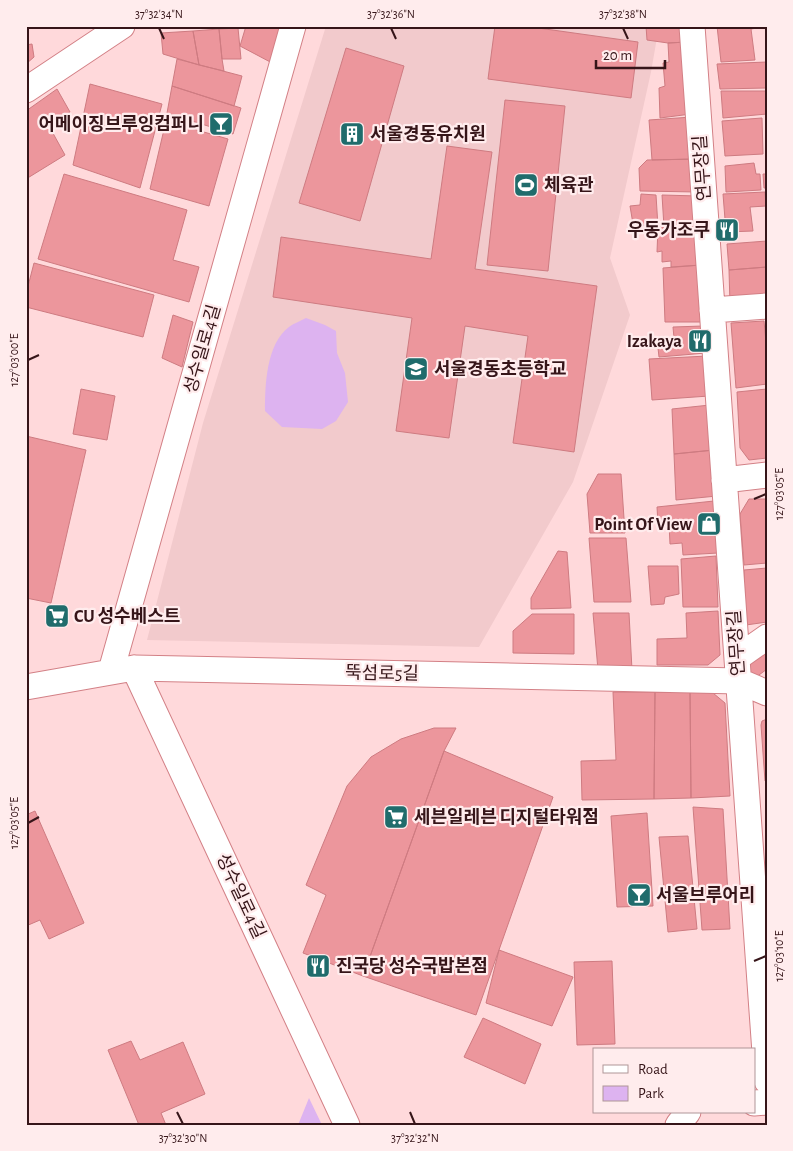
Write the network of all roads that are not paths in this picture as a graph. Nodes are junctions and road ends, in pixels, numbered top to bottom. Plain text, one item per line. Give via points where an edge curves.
1 (122, 26) edge
2 (293, 26) edge
3 (692, 26) edge
4 (26, 90) edge
5 (767, 306) edge
6 (712, 310) junction
7 (767, 475) edge
8 (724, 480) junction
9 (767, 636) edge
10 (738, 669) junction
11 (123, 670) junction
12 (26, 687) edge
13 (767, 693) edge
14 (763, 976) edge
15 (767, 1081) edge
16 (686, 1114) edge
17 (347, 1125) edge
18 (678, 1125) edge

1 - 4 street
2 - 11 street, 성수일로4길
3 - 6 street, 연무장길
5 - 6 street
6 - 8 street, 연무장길
7 - 8 street
8 - 10 street, 연무장길
9 - 10 street
10 - 11 street, 뚝섬로5길
10 - 13 street
10 - 14 street, 연무장길
11 - 12 street, 뚝섬로5길
11 - 17 street, 성수일로4길
14 - 15 street, 연무장길
16 - 18 street

